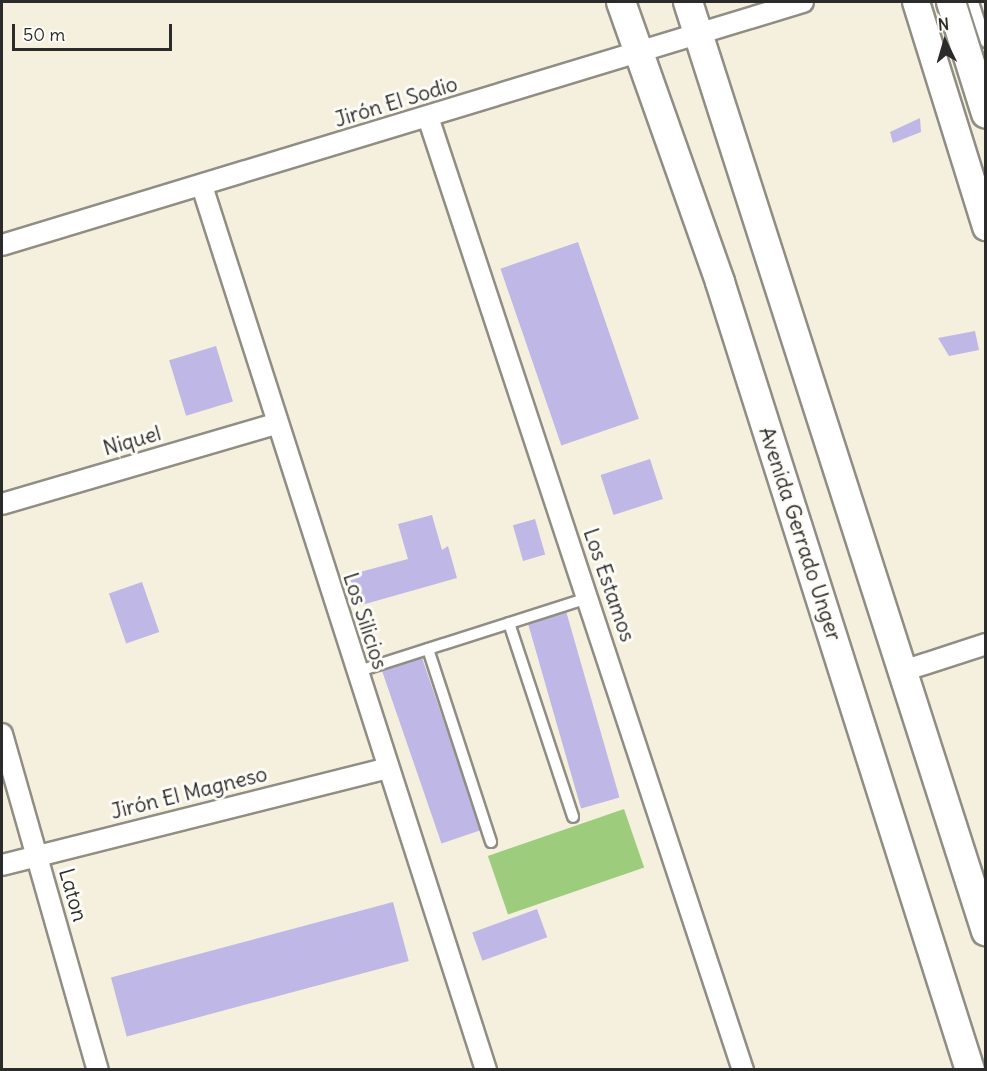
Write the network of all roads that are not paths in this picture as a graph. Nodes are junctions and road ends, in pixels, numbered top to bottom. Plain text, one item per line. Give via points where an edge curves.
1 (621, 2) edge
2 (688, 2) edge
3 (803, 2) edge
4 (916, 2) edge
5 (951, 2) edge
6 (973, 2) edge
7 (699, 36) junction
8 (986, 42) edge
9 (638, 52) junction
10 (986, 114) edge
11 (428, 117) junction
12 (202, 186) junction
13 (986, 227) edge
14 (2, 245) edge
15 (276, 424) junction
16 (2, 504) edge
17 (588, 598) junction
18 (509, 623) junction
19 (986, 644) edge
20 (429, 649) junction
21 (903, 671) junction
22 (356, 672) junction
23 (2, 734) edge
24 (387, 768) junction
25 (573, 817) dead end
26 (491, 842) dead end
27 (37, 856) junction
28 (2, 865) edge
29 (986, 931) edge
30 (98, 1070) edge
31 (486, 1070) edge
32 (743, 1070) edge
33 (970, 1070) edge

1 - 9 main road, Avenida Gerrado Unger
2 - 7 main road
3 - 7 street, Jirón El Sodio
4 - 13 street
5 - 10 main road
6 - 8 lane
7 - 9 street, Jirón El Sodio
7 - 21 main road
9 - 11 street, Jirón El Sodio
9 - 33 main road, Avenida Gerrado Unger via 720,282
11 - 12 street, Jirón El Sodio
11 - 17 street, Los Estamos
12 - 14 street, Jirón El Sodio
12 - 15 street, Los Silicios
15 - 16 street, Niquel
15 - 22 street, Los Silicios
17 - 18 lane
17 - 32 street, Los Estamos
18 - 20 lane
18 - 25 lane
19 - 21 street
20 - 22 lane
20 - 26 lane
21 - 29 main road
22 - 24 street, Los Silicios
23 - 27 street, Laton
24 - 27 street, Jirón El Magneso
24 - 31 street, Los Silicios
27 - 28 street, Jirón El Magneso
27 - 30 street, Laton

